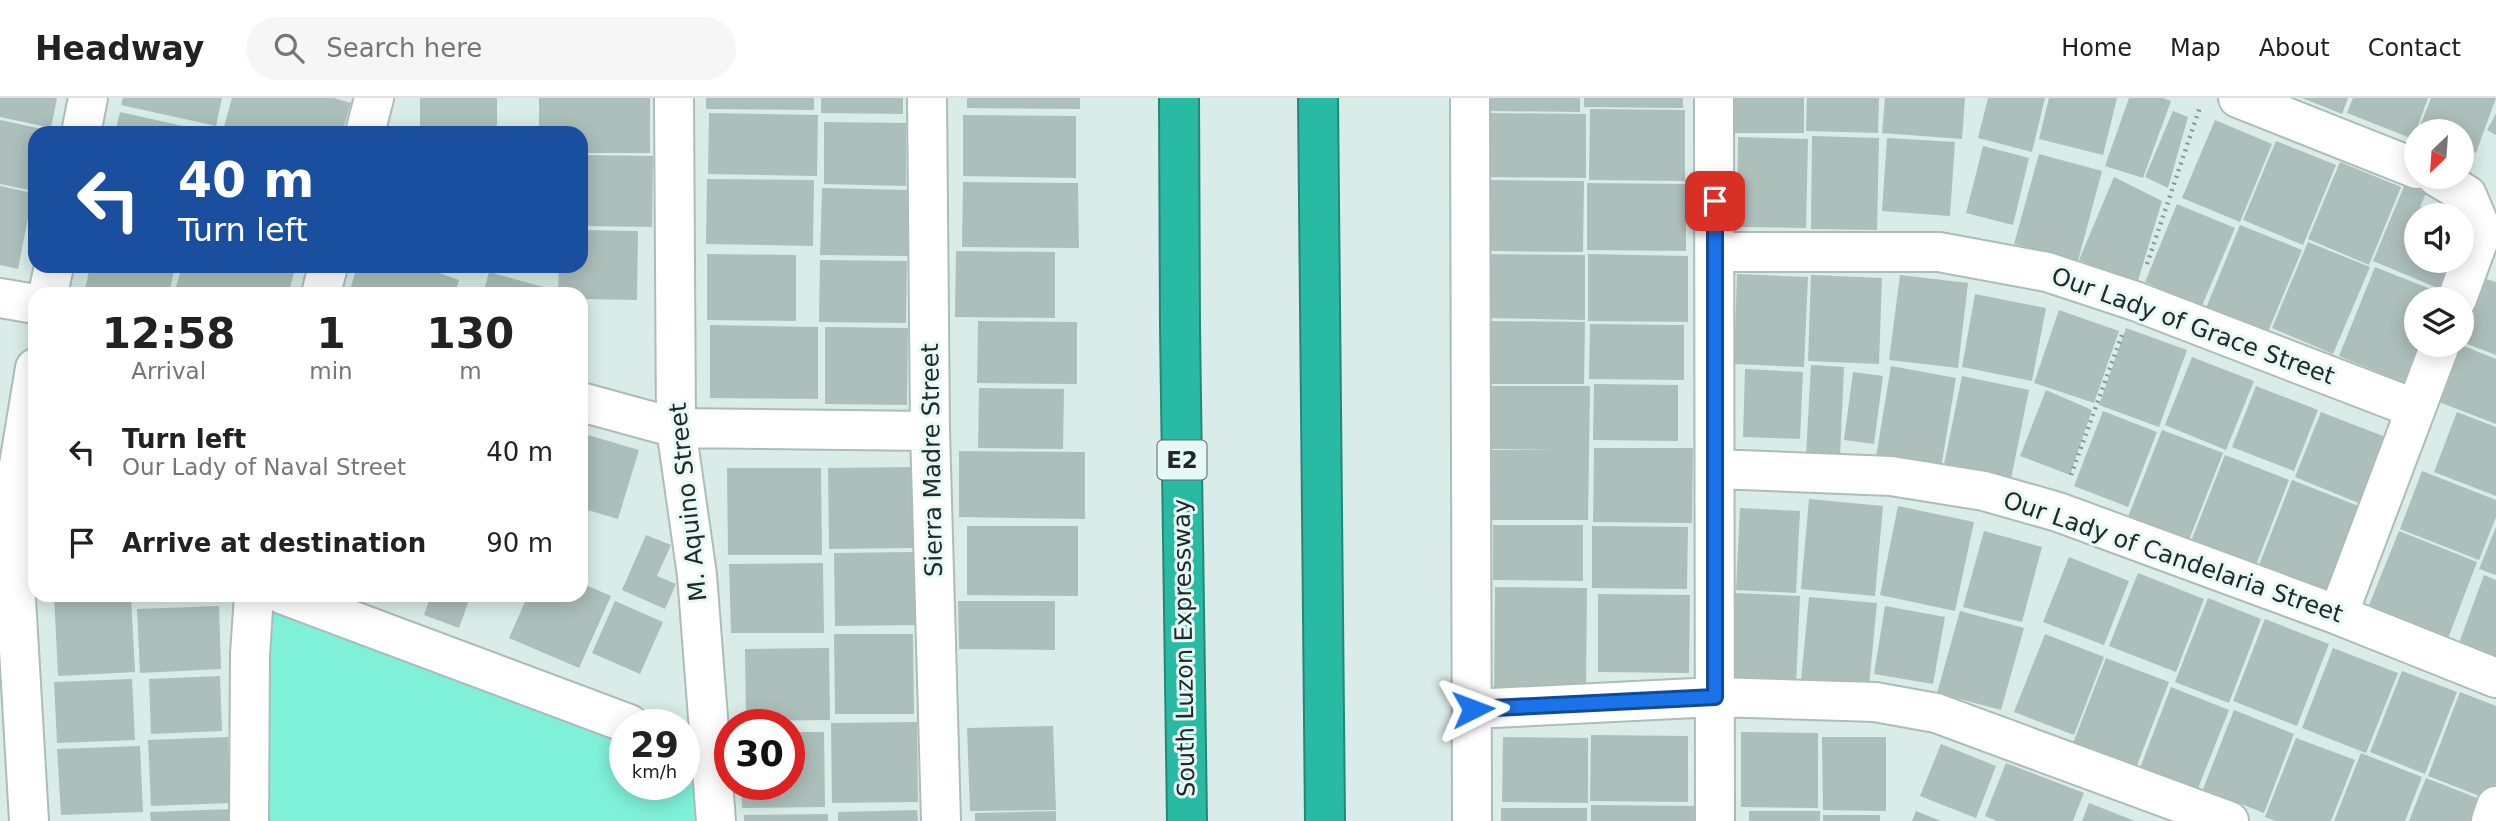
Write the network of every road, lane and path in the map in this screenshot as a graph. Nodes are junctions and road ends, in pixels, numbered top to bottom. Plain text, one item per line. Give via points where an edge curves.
1 (88, 98) edge
2 (374, 98) edge
3 (674, 98) edge
4 (927, 98) edge
5 (1179, 98) edge
6 (1318, 98) edge
7 (1471, 98) edge
8 (1714, 98) edge
9 (2238, 98) edge
10 (82, 126) edge
11 (367, 126) edge
12 (2404, 164) edge
13 (2457, 189) edge
14 (1715, 252) junction
15 (2461, 287) edge
16 (0, 298) edge
17 (28, 303) edge
18 (2436, 357) edge
19 (588, 404) edge
20 (2416, 409) junction
21 (28, 419) edge
22 (676, 428) junction
23 (930, 432) junction
24 (1715, 469) junction
25 (15, 515) edge
26 (254, 602) edge
27 (303, 602) edge
28 (2338, 615) junction
29 (2496, 678) edge
30 (1715, 697) junction
31 (698, 709) edge
32 (1473, 709) junction
33 (609, 717) edge
34 (700, 758) edge
35 (12, 760) edge
36 (2496, 806) edge
37 (29, 821) edge
38 (249, 821) edge
39 (716, 821) edge
40 (941, 821) edge
41 (1187, 821) edge
42 (1325, 821) edge
43 (1472, 821) edge
44 (1716, 821) edge
45 (2229, 821) edge
46 (2491, 821) edge

1 - 10 street
2 - 11 street
3 - 22 street, M. Aquino Street
4 - 23 street, Sierra Madre Street
5 - 41 highway, South Luzon Expressway / E2
6 - 42 highway
7 - 32 street
8 - 14 street
9 - 12 street
13 - 15 street via 2467,195 2482,231
14 - 20 street, Our Lady of Grace Street via 1939,251 2047,272
14 - 24 street
16 - 17 street
18 - 20 street
19 - 22 street
20 - 28 street
21 - 25 street
22 - 23 street
22 - 31 street, M. Aquino Street via 698,575
23 - 40 street, Sierra Madre Street
24 - 28 street, Our Lady of Candelaria Street via 1891,476 1984,491 2057,512
24 - 30 street
25 - 35 street
26 - 38 street
27 - 33 street
28 - 29 street, Our Lady of Candelaria Street
30 - 32 street
30 - 44 street
30 - 45 street via 1875,702 1936,713
32 - 43 street
34 - 39 street, M. Aquino Street
35 - 37 street
36 - 46 street

